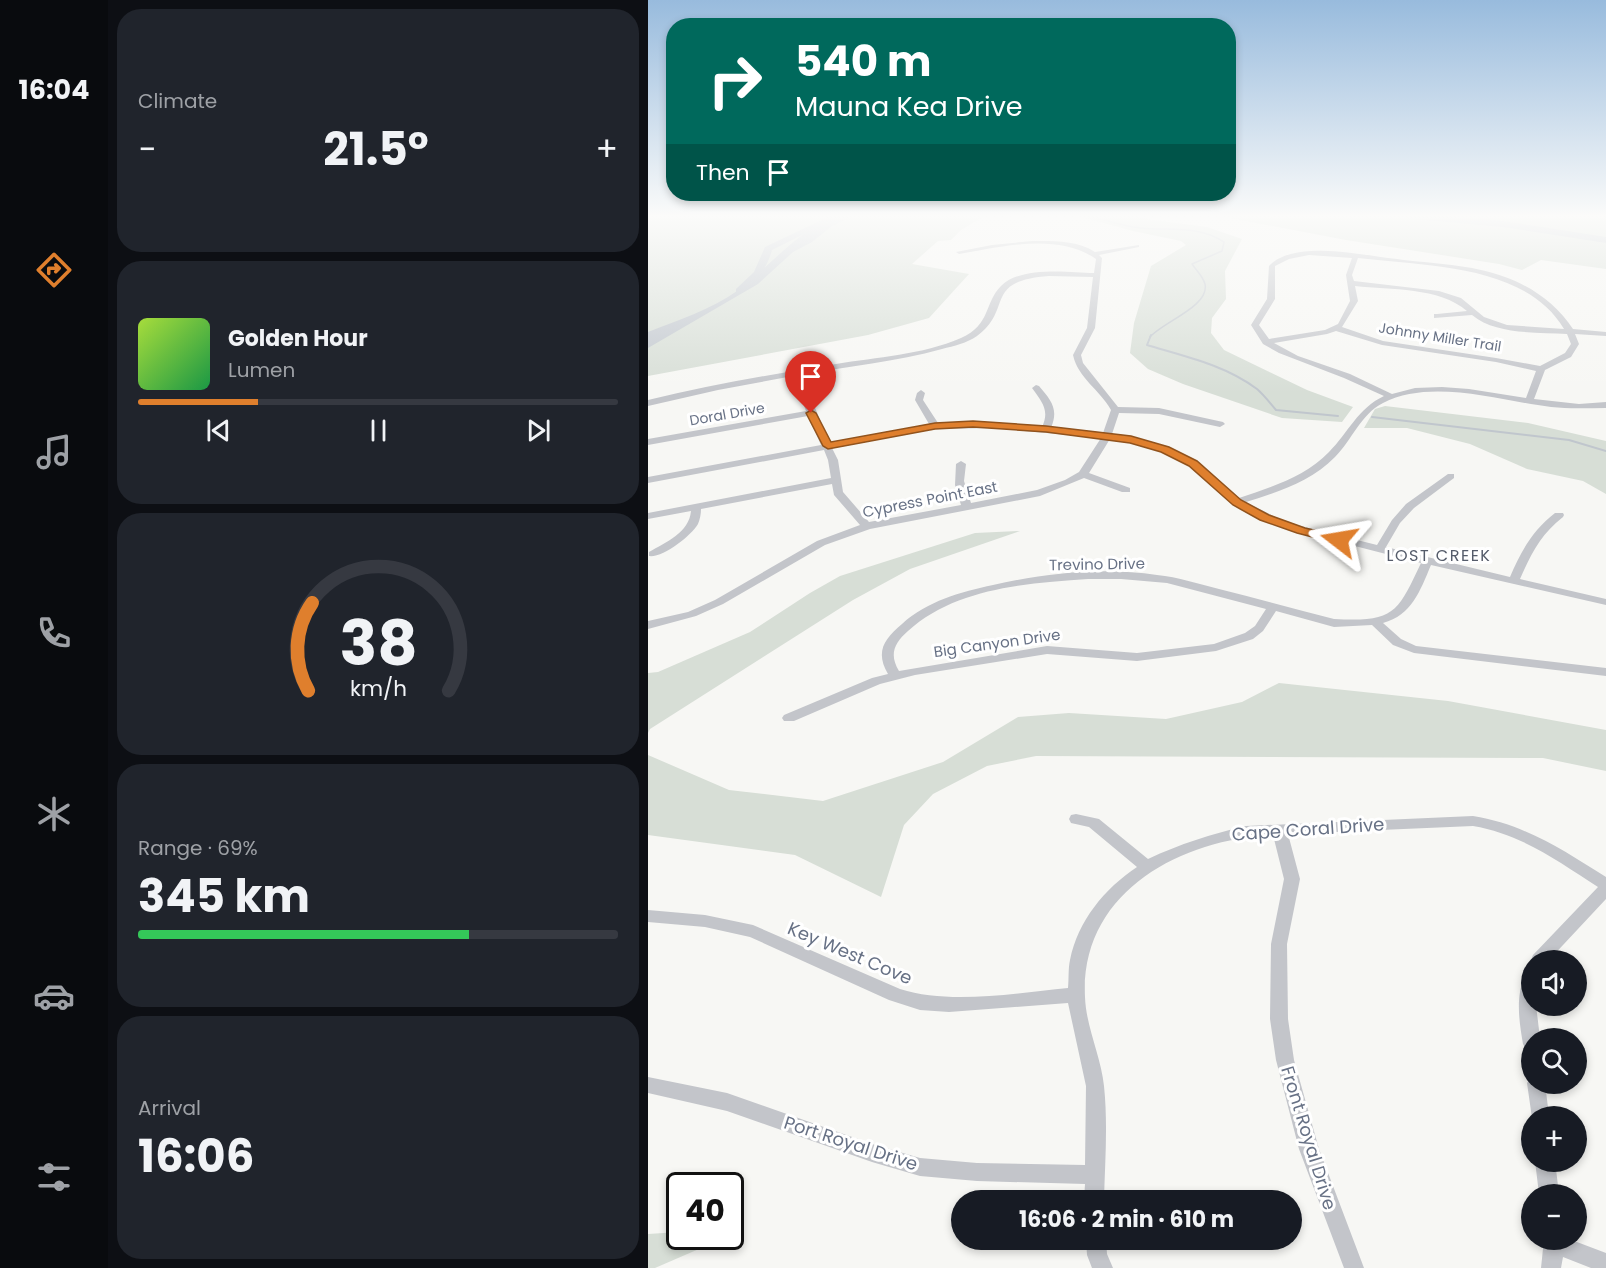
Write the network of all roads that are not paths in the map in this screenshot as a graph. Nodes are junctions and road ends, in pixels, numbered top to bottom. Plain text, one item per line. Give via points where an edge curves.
1 (1045, 275) edge
2 (1098, 275) edge
3 (1272, 275) edge
4 (1350, 275) edge
5 (1490, 275) edge
6 (1351, 282) junction
7 (1473, 313) junction
8 (1437, 316) dead end
9 (1336, 328) junction
10 (1572, 333) junction
11 (1606, 334) edge
12 (1266, 342) junction
13 (1541, 369) junction
14 (796, 373) junction
15 (1036, 388) dead end
16 (921, 393) dead end
17 (1390, 396) junction
18 (1529, 402) junction
19 (648, 403) edge
20 (1605, 406) edge
21 (1115, 410) junction
22 (811, 413) junction
23 (1220, 424) dead end
24 (935, 426) junction
25 (1046, 429) junction
26 (1107, 436) junction
27 (648, 442) edge
28 (828, 446) junction
29 (961, 464) dead end
30 (1083, 474) junction
31 (1451, 476) dead end
32 (648, 480) edge
33 (835, 480) junction
34 (1126, 490) dead end
35 (1237, 502) junction
36 (967, 506) junction
37 (696, 507) junction
38 (1559, 515) dead end
39 (648, 516) edge
40 (867, 526) junction
41 (1379, 550) junction
42 (652, 554) dead end
43 (1427, 561) junction
44 (1514, 581) junction
45 (1606, 602) edge
46 (1273, 607) junction
47 (1374, 621) junction
48 (648, 625) edge
49 (1606, 672) edge
50 (895, 675) junction
51 (789, 718) dead end
52 (1076, 819) dead end
53 (1279, 829) junction
54 (1146, 866) junction
55 (1606, 885) edge
56 (1606, 889) edge
57 (648, 916) edge
58 (1548, 950) edge
59 (1076, 995) junction
60 (648, 1085) edge
61 (1095, 1175) junction
62 (1094, 1190) edge
63 (1097, 1250) edge
64 (1553, 1250) edge
65 (1574, 1250) edge
66 (1606, 1263) edge
67 (1103, 1268) edge
68 (1354, 1268) edge
69 (1551, 1268) edge

1 - 14 street via 1012,282 1001,292 981,330 950,345
2 - 21 street via 1091,328 1080,348 1078,362
3 - 12 street via 1271,299 1255,325
4 - 6 street
5 - 10 street via 1540,299 1562,316
6 - 7 street via 1439,293 1458,300
6 - 9 street via 1353,306
7 - 8 street
7 - 10 street via 1506,327
9 - 12 street
9 - 13 street, Johnny Miller Trail via 1382,343
10 - 11 street
10 - 13 street via 1573,350
12 - 17 street
13 - 18 street
14 - 19 street
14 - 22 street
15 - 25 street via 1052,410
16 - 24 street via 920,400
17 - 18 street via 1453,391
17 - 35 street via 1369,406 1342,446 1308,475
18 - 20 street
21 - 23 street via 1160,411
21 - 26 street
22 - 27 street, Doral Drive
22 - 28 street
24 - 25 street via 973,424
24 - 28 street
25 - 26 street
26 - 30 street
26 - 35 street via 1149,444 1193,463
28 - 32 street
28 - 33 street
29 - 36 street via 958,486
30 - 34 street
30 - 36 street, Cypress Point East via 1040,493
31 - 41 street via 1410,506
33 - 37 street
33 - 40 street via 838,493
35 - 41 street via 1281,524
36 - 40 street, Cypress Point East
37 - 39 street
37 - 42 street via 694,524 687,532
38 - 44 street via 1526,549
40 - 48 street, Cypress Point East via 821,543 719,602 692,614
41 - 43 street
43 - 44 street
43 - 47 street, Trevino Drive via 1405,607
44 - 45 street
46 - 47 street, Trevino Drive via 1334,623
46 - 50 street, Big Canyon Drive via 1249,636 1216,647 1137,657 1047,650
46 - 50 street, Trevino Drive via 1148,577 1023,582 961,597 916,617 897,634 888,651 887,660
47 - 49 street via 1397,642 1414,649
50 - 51 street, Big Canyon Drive
52 - 54 street via 1094,823
53 - 54 street, Cape Coral Drive via 1219,836
53 - 55 street, Cape Coral Drive via 1493,822 1536,841
53 - 68 street, Front Royal Drive via 1292,879 1278,953 1285,1060 1310,1149
54 - 59 street, Cape Coral Drive via 1102,904 1087,932 1078,963
56 - 58 street
57 - 59 street, Key West Cove via 705,921 753,931 920,1003 949,1005
59 - 61 street, Cape Coral Drive via 1094,1083 1098,1133
60 - 61 street, Port Royal Drive via 760,1112 920,1167
61 - 62 street, Cape Coral Drive
63 - 67 street
64 - 69 street
65 - 66 street

